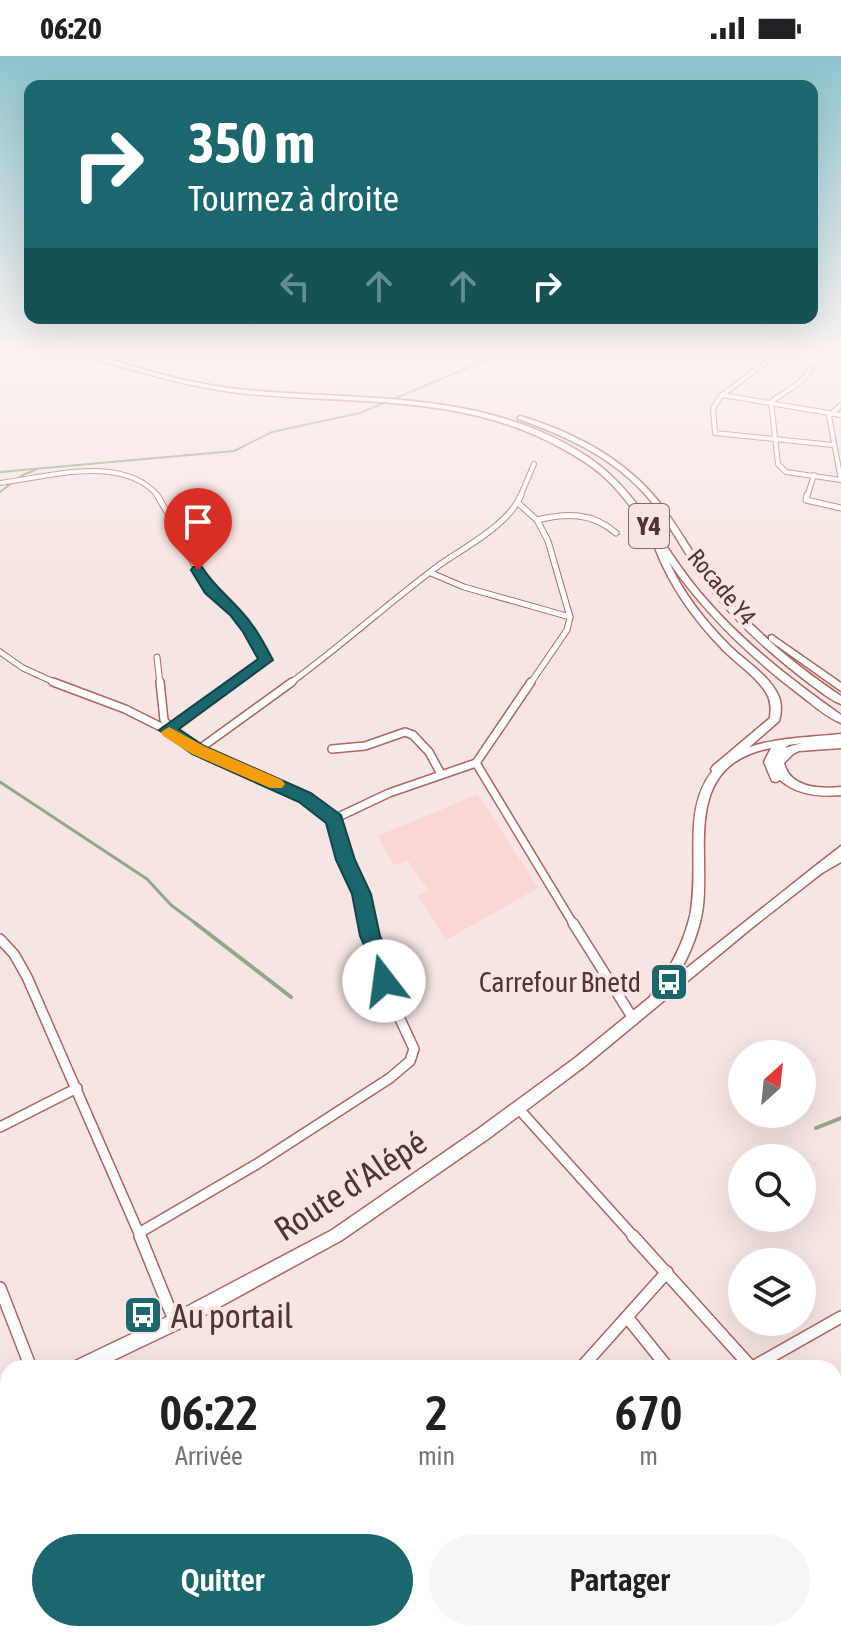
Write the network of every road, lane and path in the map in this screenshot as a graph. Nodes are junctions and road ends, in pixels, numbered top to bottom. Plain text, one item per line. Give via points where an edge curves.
1 (517, 426) edge
2 (542, 426) edge
3 (715, 426) edge
4 (773, 426) edge
5 (829, 426) edge
6 (774, 440) junction
7 (833, 445) junction
8 (534, 464) dead end
9 (814, 475) junction
10 (841, 480) edge
11 (0, 483) edge
12 (518, 503) junction
13 (841, 508) edge
14 (537, 520) junction
15 (616, 533) dead end
16 (654, 533) junction
17 (431, 573) junction
18 (734, 610) junction
19 (570, 617) junction
20 (0, 652) edge
21 (157, 657) dead end
22 (841, 688) edge
23 (841, 701) edge
24 (841, 720) edge
25 (169, 729) junction
26 (836, 741) edge
27 (786, 743) junction
28 (332, 749) dead end
29 (198, 750) junction
30 (476, 763) junction
31 (717, 769) junction
32 (441, 774) junction
33 (841, 791) edge
34 (841, 798) edge
35 (334, 819) junction
36 (841, 854) edge
37 (818, 870) joint
38 (0, 939) edge
39 (634, 1020) junction
40 (77, 1088) junction
41 (518, 1108) junction
42 (0, 1127) edge
43 (139, 1233) junction
44 (667, 1272) junction
45 (0, 1288) edge
46 (627, 1317) junction
47 (841, 1317) edge
48 (175, 1322) junction
49 (28, 1360) edge
50 (96, 1360) edge
51 (588, 1360) edge
52 (662, 1360) edge
53 (744, 1360) edge
54 (765, 1360) edge

1 - 16 highway, Rocade Y4 / Y4 via 554,440 611,476
2 - 18 highway, Rocade Y4 / Y4 via 609,459 657,503
3 - 6 street via 716,433
4 - 6 street
5 - 7 street
6 - 7 street
6 - 9 street via 784,471
7 - 10 street
8 - 12 street
9 - 10 street
9 - 13 street via 806,500
11 - 25 street via 108,470 159,495 174,540 210,590 250,631 266,660
12 - 14 street
12 - 17 street
14 - 15 street via 580,515 604,521
14 - 19 street
16 - 24 highway, Rocade Y4 / Y4 via 727,628
16 - 31 highway via 670,577 687,603 762,680 776,705 775,719
17 - 19 street
17 - 29 street via 366,628
18 - 22 highway
18 - 23 highway, Rocade Y4 / Y4 via 785,659
19 - 30 street via 567,630
20 - 25 street via 46,681
21 - 25 street
25 - 29 street
26 - 27 main road
26 - 33 highway via 786,751 779,770 798,787
27 - 31 main road via 738,755
27 - 34 highway via 769,762 779,782 809,797
28 - 32 street via 365,746 405,732 429,752
29 - 35 street via 305,797
30 - 32 street
30 - 39 street
31 - 39 main road, Route d'Alépé via 702,799 697,908 689,937 660,991
32 - 35 street
35 - 43 street via 345,860 362,894 387,991 414,1055 390,1078
36 - 37 highway
37 - 39 main road, Route d'Alépé
38 - 40 street via 29,984
39 - 41 main road, Route d'Alépé
40 - 42 street
40 - 43 street
41 - 44 street
41 - 48 main road, Route d'Alépé via 337,1235
43 - 48 street
44 - 46 street
44 - 53 street
45 - 49 street
46 - 51 street
46 - 52 street
47 - 54 street
48 - 50 main road, Route d'Alépé

